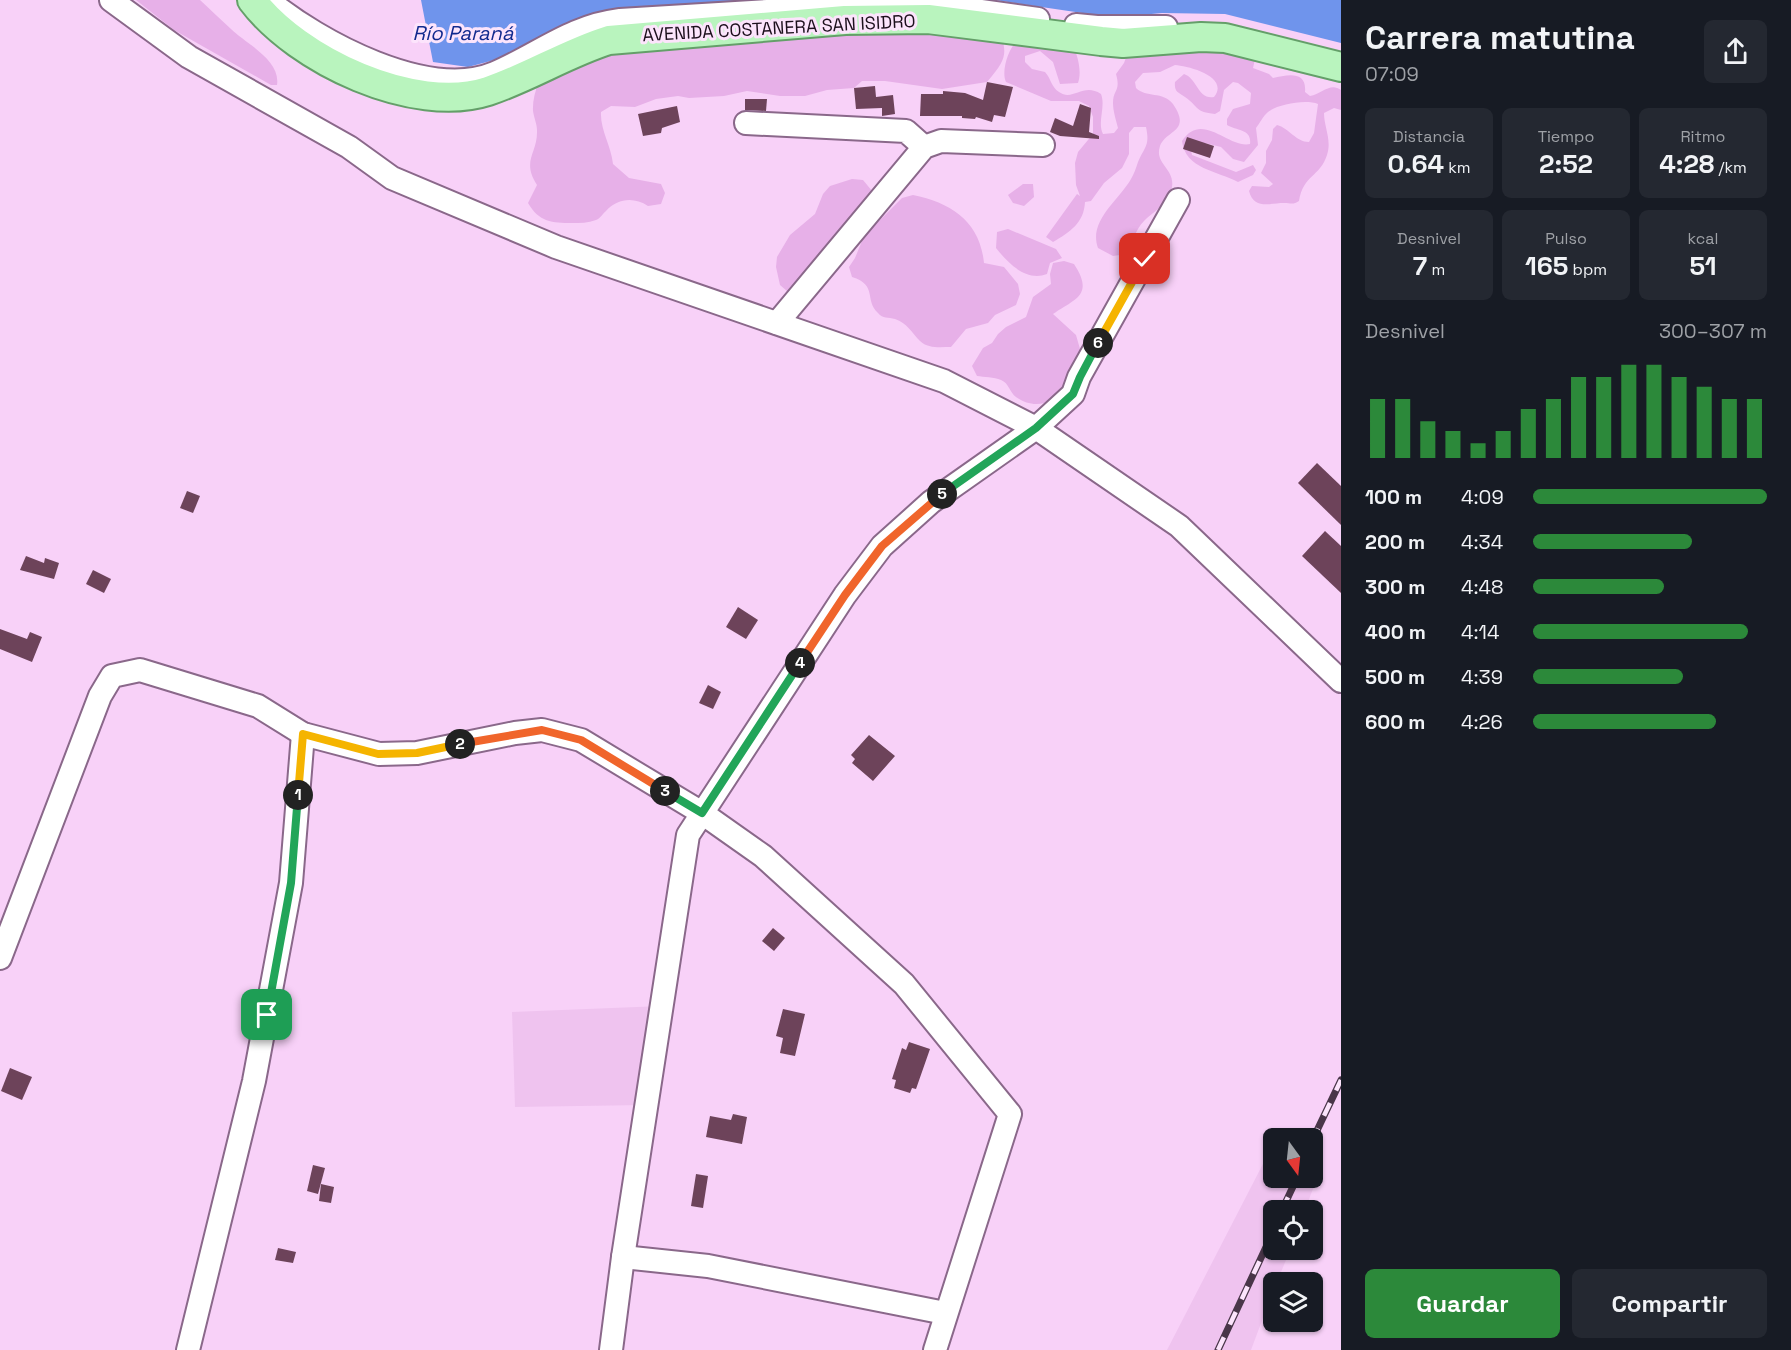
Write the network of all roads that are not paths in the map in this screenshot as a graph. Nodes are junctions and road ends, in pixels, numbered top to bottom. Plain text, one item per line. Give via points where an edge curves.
1 (111, 0) edge
2 (252, 0) edge
3 (268, 0) edge
4 (1341, 54) edge
5 (1341, 67) edge
6 (746, 123) dead end
7 (1043, 145) dead end
8 (924, 147) junction
9 (1178, 200) dead end
10 (777, 323) junction
11 (1036, 428) junction
12 (1341, 681) edge
13 (303, 734) junction
14 (702, 813) junction
15 (0, 958) edge
16 (623, 1257) junction
17 (945, 1313) junction
18 (188, 1350) edge
19 (611, 1350) edge
20 (935, 1350) edge

1 - 10 street via 189,57 349,147 392,178 556,247
2 - 5 main road, AVENIDA COSTANERA SAN ISIDRO via 320,59 356,76 431,96 458,98 488,91 609,40 845,20 928,19 1123,43 1225,38
3 - 4 street via 313,33 371,61 452,80 491,74 598,23 898,3 1097,27 1234,27
6 - 8 street via 906,131
7 - 8 street via 941,141
8 - 10 street
9 - 11 street via 1073,394
10 - 11 street via 944,381
11 - 12 street via 1179,526
11 - 14 street via 931,502 882,546 845,595
13 - 14 street via 378,754 417,753 542,730 581,740
13 - 15 street via 258,706 140,670 112,675 100,696
13 - 18 street via 291,883 255,1081
14 - 16 street via 688,835
14 - 17 street via 763,856 904,984 1010,1114
16 - 17 street via 708,1266
16 - 19 street
17 - 20 street

